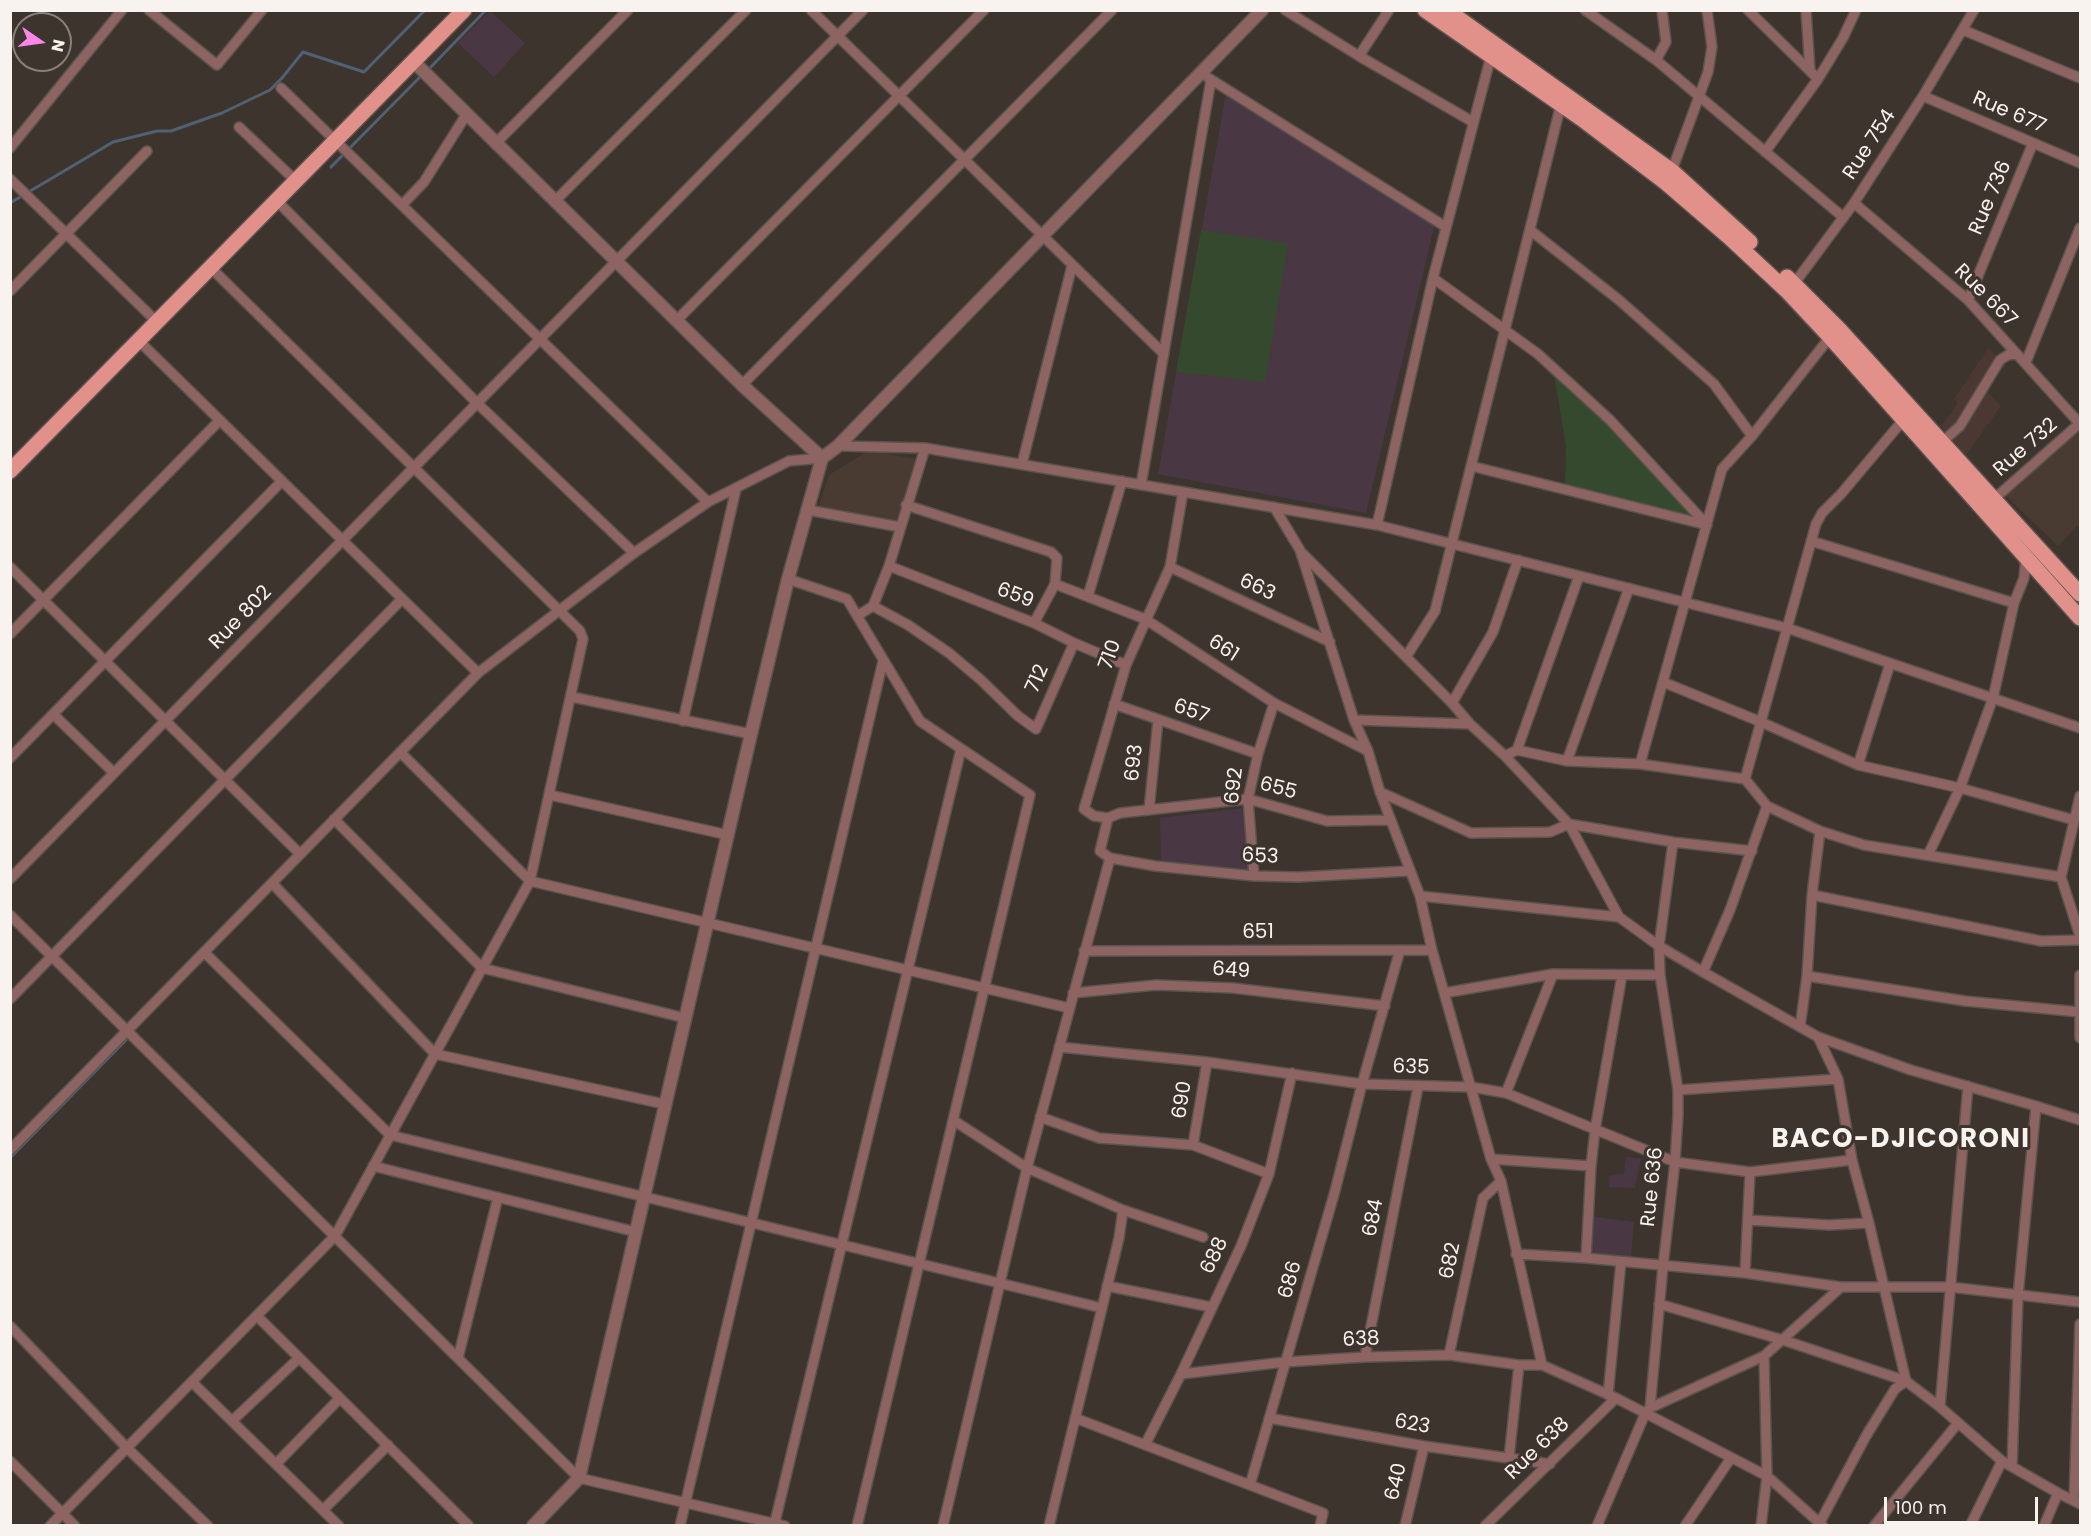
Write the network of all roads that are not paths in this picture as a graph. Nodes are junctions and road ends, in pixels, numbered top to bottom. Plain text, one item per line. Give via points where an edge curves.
1 (122, 10) edge
2 (149, 10) edge
3 (262, 10) edge
4 (464, 10) edge
5 (628, 10) edge
6 (746, 10) edge
7 (811, 10) edge
8 (863, 10) edge
9 (984, 10) edge
10 (1112, 10) edge
11 (1262, 10) edge
12 (1285, 10) edge
13 (1389, 10) edge
14 (1425, 10) edge
15 (1447, 10) edge
16 (1585, 10) edge
17 (1662, 10) edge
18 (1707, 10) edge
19 (1748, 10) edge
20 (1806, 10) edge
21 (1856, 10) edge
22 (1974, 10) edge
23 (1963, 30) junction
24 (837, 36) junction
25 (1493, 50) junction
26 (1359, 56) junction
27 (1656, 60) junction
28 (413, 62) junction
29 (1810, 70) junction
30 (1206, 76) junction
31 (2080, 78) edge
32 (1818, 79) junction
33 (281, 88) dead end
34 (1698, 95) junction
35 (1923, 96) junction
36 (899, 97) junction
37 (1561, 104) junction
38 (466, 115) junction
39 (1473, 122) junction
40 (239, 126) dead end
41 (336, 141) junction
42 (2033, 143) junction
43 (495, 144) junction
44 (10, 148) edge
45 (147, 151) dead end
46 (1765, 152) junction
47 (964, 161) junction
48 (2080, 163) edge
49 (1668, 177) junction
50 (10, 180) edge
51 (296, 181) junction
52 (277, 201) junction
53 (554, 202) junction
54 (1854, 203) junction
55 (402, 205) junction
56 (1843, 217) junction
57 (1446, 226) junction
58 (2080, 228) edge
59 (1530, 230) junction
60 (67, 234) junction
61 (1042, 237) junction
62 (615, 262) junction
63 (1072, 266) junction
64 (211, 268) junction
65 (1433, 278) junction
66 (1791, 288) junction
67 (10, 291) edge
68 (1968, 300) junction
69 (677, 321) junction
70 (157, 322) junction
71 (1505, 330) junction
72 (1830, 337) junction
73 (540, 339) junction
74 (139, 341) junction
75 (1164, 354) junction
76 (2018, 354) junction
77 (2025, 362) junction
78 (742, 385) junction
79 (477, 404) junction
80 (1904, 419) junction
81 (220, 420) junction
82 (2080, 424) edge
83 (1752, 436) junction
84 (1942, 442) junction
85 (838, 446) junction
86 (925, 448) junction
87 (822, 458) junction
88 (1022, 464) junction
89 (1471, 466) junction
90 (414, 468) junction
91 (10, 471) edge
92 (282, 481) junction
93 (1122, 481) junction
94 (1141, 485) junction
95 (736, 489) junction
96 (1183, 492) junction
97 (1994, 499) junction
98 (708, 502) junction
99 (906, 505) junction
100 (1274, 507) junction
101 (808, 510) junction
102 (1377, 525) junction
103 (1707, 525) junction
104 (900, 526) junction
105 (343, 540) junction
106 (1811, 541) junction
107 (1452, 543) junction
108 (1300, 550) junction
109 (634, 553) junction
110 (2026, 555) junction
111 (1518, 560) junction
112 (889, 566) junction
113 (10, 567) edge
114 (1170, 567) junction
115 (1580, 576) junction
116 (788, 579) junction
117 (1055, 584) junction
118 (1629, 588) junction
119 (2080, 594) edge
120 (1088, 596) junction
121 (402, 599) junction
122 (44, 600) junction
123 (1685, 603) junction
124 (2014, 603) junction
125 (873, 606) junction
126 (559, 610) junction
127 (857, 616) junction
128 (2080, 618) edge
129 (1145, 620) junction
130 (1034, 622) junction
131 (1787, 628) junction
132 (10, 634) edge
133 (1330, 642) junction
134 (1074, 643) junction
135 (1406, 657) junction
136 (105, 661) junction
137 (883, 661) junction
138 (1890, 664) junction
139 (1126, 665) junction
140 (478, 673) junction
141 (1663, 682) junction
142 (572, 697) junction
143 (1993, 698) junction
144 (1274, 703) junction
145 (1452, 703) junction
146 (1114, 704) junction
147 (53, 714) junction
148 (166, 720) junction
149 (1158, 720) junction
150 (1354, 720) junction
151 (683, 721) junction
152 (1761, 722) junction
153 (1470, 724) junction
154 (2080, 728) edge
155 (751, 734) junction
156 (962, 749) junction
157 (1517, 750) junction
158 (1368, 751) junction
159 (400, 752) junction
160 (1258, 754) junction
161 (1505, 756) junction
162 (10, 758) edge
163 (1567, 761) junction
164 (1640, 764) junction
165 (1858, 765) junction
166 (114, 773) junction
167 (225, 779) junction
168 (1745, 779) junction
169 (1960, 788) junction
170 (1380, 792) junction
171 (550, 795) junction
172 (2080, 796) edge
173 (1248, 799) junction
174 (1767, 806) junction
175 (1149, 810) junction
176 (1108, 818) junction
177 (334, 819) junction
178 (1391, 820) junction
179 (2074, 820) junction
180 (1569, 824) junction
181 (1820, 831) junction
182 (728, 835) junction
183 (1673, 842) junction
184 (1752, 851) junction
185 (300, 854) junction
186 (1928, 855) junction
187 (1110, 858) junction
188 (1408, 871) junction
189 (1254, 876) junction
190 (2061, 877) junction
191 (10, 879) edge
192 (530, 880) junction
193 (272, 883) junction
194 (1420, 896) junction
195 (1812, 896) junction
196 (10, 915) edge
197 (1619, 917) junction
198 (708, 923) junction
199 (2080, 938) edge
200 (1659, 946) junction
201 (816, 948) junction
202 (1400, 950) junction
203 (1432, 950) junction
204 (1084, 951) junction
205 (204, 952) junction
206 (52, 956) junction
207 (482, 968) junction
208 (908, 970) junction
209 (1703, 972) junction
210 (1553, 974) junction
211 (1622, 975) junction
212 (1660, 975) junction
213 (2080, 975) edge
214 (1807, 976) junction
215 (984, 989) junction
216 (1073, 993) junction
217 (1444, 993) junction
218 (10, 999) edge
219 (1384, 1006) junction
220 (1069, 1008) junction
221 (2079, 1012) edge
222 (685, 1018) junction
223 (1800, 1027) junction
224 (127, 1030) junction
225 (1818, 1037) junction
226 (2080, 1038) edge
227 (1059, 1047) junction
228 (435, 1054) junction
229 (1207, 1062) junction
230 (1292, 1073) junction
231 (1838, 1079) junction
232 (1362, 1084) junction
233 (1418, 1086) junction
234 (1968, 1086) junction
235 (1472, 1087) junction
236 (1678, 1090) junction
237 (1506, 1093) junction
238 (664, 1104) junction
239 (2036, 1106) junction
240 (1040, 1117) junction
241 (953, 1120) junction
242 (2080, 1120) edge
243 (1595, 1130) junction
244 (390, 1135) junction
245 (1193, 1144) junction
246 (10, 1150) edge
247 (1491, 1159) junction
248 (1852, 1160) junction
249 (1675, 1162) junction
250 (373, 1166) junction
251 (1591, 1166) junction
252 (1027, 1168) junction
253 (1750, 1172) junction
254 (1269, 1174) junction
255 (1501, 1181) junction
256 (498, 1197) junction
257 (644, 1197) junction
258 (1123, 1210) junction
259 (1748, 1220) junction
260 (751, 1223) junction
261 (1869, 1223) junction
262 (636, 1232) junction
263 (335, 1236) junction
264 (1203, 1237) dead end
265 (842, 1245) junction
266 (1516, 1254) junction
267 (1586, 1258) junction
268 (1622, 1262) junction
269 (919, 1264) junction
270 (1663, 1266) junction
271 (1745, 1273) junction
272 (999, 1283) junction
273 (1107, 1286) junction
274 (1883, 1286) junction
275 (1841, 1287) junction
276 (1950, 1287) junction
277 (2018, 1296) junction
278 (2080, 1302) edge
279 (1659, 1304) junction
280 (1211, 1307) junction
281 (1102, 1308) junction
282 (257, 1316) junction
283 (2080, 1324) edge
284 (10, 1326) edge
285 (1783, 1340) junction
286 (1449, 1355) junction
287 (1764, 1356) junction
288 (1365, 1357) junction
289 (299, 1358) junction
290 (458, 1358) junction
291 (1285, 1362) junction
292 (1519, 1365) junction
293 (1542, 1365) junction
294 (1181, 1374) junction
295 (1906, 1381) junction
296 (192, 1382) junction
297 (1612, 1397) junction
298 (340, 1398) junction
299 (1940, 1407) junction
300 (1648, 1411) junction
301 (1269, 1418) junction
302 (1075, 1419) junction
303 (232, 1421) junction
304 (1958, 1423) junction
305 (388, 1445) junction
306 (1145, 1445) junction
307 (1424, 1446) junction
308 (127, 1448) junction
309 (1509, 1458) junction
310 (1731, 1458) junction
311 (10, 1461) edge
312 (2002, 1461) junction
313 (276, 1464) junction
314 (1550, 1464) junction
315 (2012, 1467) junction
316 (1767, 1476) junction
317 (579, 1478) junction
318 (1250, 1485) junction
319 (2058, 1493) junction
320 (685, 1502) junction
321 (2077, 1502) edge
322 (323, 1510) junction
323 (63, 1513) junction
324 (774, 1524) edge
325 (1820, 1524) edge
326 (50, 1526) edge
327 (75, 1526) edge
328 (208, 1526) edge
329 (339, 1526) edge
330 (470, 1526) edge
331 (533, 1526) edge
332 (680, 1526) edge
333 (785, 1526) edge
334 (857, 1526) edge
335 (943, 1526) edge
336 (1049, 1526) edge
337 (1320, 1526) edge
338 (1405, 1526) edge
339 (1485, 1526) edge
340 (1597, 1526) edge
341 (1685, 1526) edge
342 (1761, 1526) edge
343 (1874, 1526) edge
344 (1970, 1526) edge
345 (2044, 1526) edge

1 - 44 street
2 - 3 street via 217,65
4 - 28 main road
5 - 43 street
6 - 53 street
7 - 24 street
8 - 24 street, Rue 802
9 - 36 street
10 - 47 street
11 - 30 street
12 - 26 street
13 - 26 street
14 - 25 main road
15 - 25 main road
16 - 27 street
17 - 27 street via 1666,42
18 - 34 street via 1712,47 1708,72
19 - 29 street
20 - 29 street
21 - 32 street
22 - 23 street, Rue 754
23 - 31 street
23 - 35 street, Rue 754
24 - 36 street
24 - 62 street, Rue 802
25 - 37 main road
25 - 39 street
25 - 49 main road
26 - 39 street
27 - 34 street
28 - 38 street
28 - 41 main road
29 - 32 street
30 - 57 street
30 - 61 street
30 - 75 street
32 - 46 street
33 - 41 street
34 - 46 street
34 - 49 street
35 - 42 street, Rue 677
35 - 54 street, Rue 754
36 - 47 street
36 - 69 street
37 - 49 main road
37 - 59 street
38 - 43 street
38 - 55 street via 430,172
39 - 57 street
40 - 51 street
41 - 51 main road
41 - 55 street
42 - 48 street, Rue 677
42 - 68 street, Rue 736
43 - 53 street
45 - 60 street
46 - 56 street
47 - 61 street
47 - 78 street
49 - 66 main road via 1729,237
50 - 60 street
51 - 52 main road
52 - 64 main road
52 - 79 street
53 - 62 street
54 - 56 street, Rue 754
54 - 68 street, Rue 667
55 - 73 street
56 - 66 street, Rue 754
57 - 65 street
58 - 77 street
59 - 71 street
59 - 83 street via 1619,300 1713,384
60 - 67 street
60 - 70 street
61 - 63 street
61 - 85 street
62 - 69 street
62 - 73 street, Rue 802
63 - 75 street
63 - 88 street
64 - 70 main road
64 - 90 street
65 - 71 street
65 - 102 street
66 - 72 main road
66 - 84 main road
68 - 76 street, Rue 667
69 - 78 street
70 - 74 main road
71 - 89 street
71 - 103 street via 1538,354 1610,420
72 - 80 main road
72 - 83 street
73 - 79 street, Rue 802
73 - 98 street
74 - 81 street
74 - 91 main road
75 - 94 street
76 - 77 street, Rue 667
76 - 84 street via 2000,360 1960,426
77 - 82 street, Rue 667
78 - 87 street
79 - 90 street, Rue 802
79 - 109 street
80 - 106 street via 1822,513
80 - 110 main road
81 - 92 street
81 - 122 street
82 - 97 street, Rue 732
83 - 103 street via 1722,470
84 - 97 main road
85 - 86 street
85 - 87 street
86 - 88 street
86 - 99 street
87 - 95 street via 789,461
87 - 101 street
88 - 93 street
89 - 103 street
89 - 107 street
90 - 105 street, Rue 802
90 - 126 street
92 - 105 street
92 - 136 street
93 - 94 street
93 - 120 street
94 - 96 street
95 - 98 street
95 - 151 street
96 - 100 street
96 - 114 street, 710
97 - 119 main road
98 - 109 street
99 - 104 street
99 - 117 street via 1051,552 1057,558
100 - 102 street
100 - 108 street
101 - 104 street
101 - 116 street
102 - 107 street
103 - 123 street
104 - 112 street
105 - 121 street
105 - 148 street, Rue 802
106 - 124 street
106 - 131 street
107 - 111 street
107 - 135 street via 1435,611
108 - 133 street
108 - 135 street
109 - 126 street
110 - 124 street via 2024,578
110 - 128 main road
111 - 115 street
111 - 145 street via 1493,632
112 - 125 street
112 - 130 street, 659
113 - 122 street
114 - 129 street, 710
114 - 133 street, 663
115 - 118 street
115 - 157 street
116 - 127 street via 847,599
116 - 155 street
117 - 120 street, 661
117 - 130 street
118 - 123 street
118 - 163 street
120 - 129 street, 661
121 - 140 street
121 - 167 street
122 - 132 street
122 - 136 street
123 - 131 street
123 - 141 street
124 - 143 street
125 - 127 street
125 - 134 street, 712 via 949,653 1036,729
126 - 140 street
126 - 142 street via 583,639
127 - 137 street
129 - 139 street, 710
129 - 144 street, 661
130 - 134 street, 659
131 - 138 street
131 - 152 street
133 - 150 street
134 - 139 street, 659
135 - 145 street
136 - 147 street
136 - 148 street
137 - 156 street via 920,721
137 - 201 street
138 - 143 street
138 - 165 street
139 - 146 street, 710
140 - 159 street
141 - 152 street
141 - 164 street
142 - 151 street
142 - 171 street
143 - 154 street
143 - 169 street
144 - 158 street, 661
144 - 160 street, 692
145 - 153 street
146 - 149 street, 657
146 - 176 street, 710 via 1084,809 1094,816
147 - 162 street
147 - 166 street
148 - 166 street, Rue 802
148 - 167 street
149 - 160 street, 657
149 - 175 street, 693
150 - 153 street
150 - 158 street
151 - 155 street
152 - 165 street
152 - 168 street
153 - 161 street
155 - 182 street
156 - 208 street
156 - 215 street via 1030,795
157 - 161 street
157 - 163 street
158 - 170 street
159 - 177 street
159 - 192 street
160 - 173 street, 692
161 - 180 street
163 - 164 street
164 - 168 street
165 - 169 street
166 - 191 street, Rue 802
167 - 185 street
167 - 206 street
168 - 174 street
169 - 179 street
169 - 186 street
170 - 178 street
170 - 180 street via 1471,833 1550,832
171 - 182 street
171 - 192 street
172 - 179 street
173 - 175 street, 655
173 - 178 street, 655 via 1327,821
173 - 189 street, 692
174 - 181 street
174 - 184 street
175 - 176 street, 655
176 - 187 street via 1100,851
177 - 185 street
177 - 207 street
178 - 188 street
179 - 190 street
180 - 183 street
180 - 197 street
181 - 186 street via 1864,845
181 - 195 street
182 - 198 street
183 - 184 street
183 - 200 street, Rue 636
184 - 209 street
185 - 193 street
186 - 190 street
187 - 189 street, 653
187 - 204 street
188 - 189 street, 653
188 - 194 street
190 - 199 street
192 - 198 street
192 - 207 street
193 - 205 street
193 - 228 street
194 - 197 street
194 - 203 street
195 - 199 street via 2041,941
195 - 214 street
196 - 206 street
197 - 200 street
198 - 201 street
198 - 222 street
200 - 209 street
200 - 212 street, Rue 636
201 - 208 street
201 - 260 street
202 - 203 street, 651
202 - 204 street, 651
202 - 219 street, 686
203 - 217 street
204 - 216 street
205 - 224 street
205 - 244 street
206 - 218 street
206 - 224 street
207 - 222 street
207 - 228 street
208 - 215 street
208 - 265 street
209 - 223 street
210 - 211 street
210 - 217 street
210 - 237 street
211 - 212 street
211 - 243 street
212 - 236 street, Rue 636
213 - 221 street
214 - 221 street via 1965,1001
214 - 223 street
215 - 220 street
215 - 241 street
216 - 219 street, 649 via 1156,985 1233,988
216 - 220 street
217 - 235 street
219 - 232 street, 686
220 - 227 street
221 - 226 street
222 - 238 street
223 - 225 street
224 - 246 street
224 - 263 street
225 - 231 street
225 - 234 street
227 - 229 street, 635
227 - 240 street
228 - 238 street
228 - 244 street
229 - 230 street, 635
229 - 245 street, 690
230 - 232 street, 635
230 - 254 street, 688
231 - 236 street
231 - 248 street
232 - 233 street, 635
232 - 291 street, 686
233 - 235 street, 635
233 - 288 street, 684
234 - 239 street
234 - 276 street
235 - 237 street, 635
235 - 247 street
236 - 249 street, Rue 636
237 - 243 street, 635
238 - 257 street
239 - 242 street
239 - 277 street
240 - 245 street via 1099,1138
240 - 252 street
241 - 252 street
241 - 269 street
243 - 249 street, 635
243 - 251 street
244 - 250 street
244 - 257 street
245 - 254 street
247 - 251 street
247 - 255 street
248 - 253 street, 635
248 - 261 street
249 - 253 street, 635
249 - 270 street, Rue 636
250 - 256 street
250 - 263 street
251 - 267 street
252 - 258 street
252 - 272 street
253 - 259 street
254 - 280 street, 688 via 1241,1246
255 - 266 street
255 - 286 street, 682 via 1483,1198
256 - 262 street
256 - 290 street
257 - 260 street
257 - 262 street
258 - 264 street
258 - 273 street
259 - 261 street
259 - 271 street
260 - 265 street
260 - 320 street
261 - 274 street
262 - 317 street
263 - 282 street
263 - 290 street
265 - 269 street
265 - 324 street
266 - 267 street
266 - 293 street
267 - 268 street
268 - 270 street
268 - 297 street
269 - 272 street
269 - 334 street
270 - 271 street
270 - 279 street, Rue 636
271 - 275 street
272 - 281 street
272 - 335 street
273 - 280 street
273 - 281 street
274 - 275 street
274 - 276 street
274 - 295 street
275 - 285 street
276 - 277 street
276 - 299 street
277 - 278 street
277 - 315 street
279 - 285 street
279 - 300 street, Rue 636
280 - 294 street, 688
281 - 302 street
282 - 289 street
282 - 296 street
283 - 321 street
284 - 308 street
285 - 287 street
285 - 295 street
286 - 288 street, 638
286 - 292 street, 638
287 - 300 street
287 - 316 street
288 - 291 street, 638
289 - 298 street
289 - 303 street
290 - 317 street
291 - 294 street, 638
291 - 301 street, 686
292 - 293 street, 638
292 - 309 street
293 - 297 street
294 - 306 street, 688
295 - 299 street
295 - 325 street via 1895,1389 1883,1408
296 - 303 street
296 - 308 street
297 - 300 street
297 - 314 street, Rue 638
298 - 305 street
298 - 313 street
299 - 304 street
300 - 310 street
300 - 340 street, Rue 636
301 - 307 street, 623
301 - 318 street, 686
302 - 306 street
302 - 336 street
303 - 313 street
304 - 312 street
304 - 343 street
305 - 322 street
305 - 330 street
306 - 318 street
307 - 309 street, 623
307 - 338 street, 640
308 - 323 street
308 - 328 street
309 - 314 street, 623
310 - 316 street
310 - 341 street
311 - 323 street
312 - 315 street
312 - 344 street
313 - 322 street
314 - 339 street, Rue 638
315 - 319 street
316 - 325 street
316 - 342 street
317 - 320 street
317 - 331 street
318 - 337 street via 1323,1514
319 - 321 street
319 - 345 street
320 - 324 street
320 - 332 street
322 - 329 street
323 - 326 street
323 - 327 street
324 - 333 street

